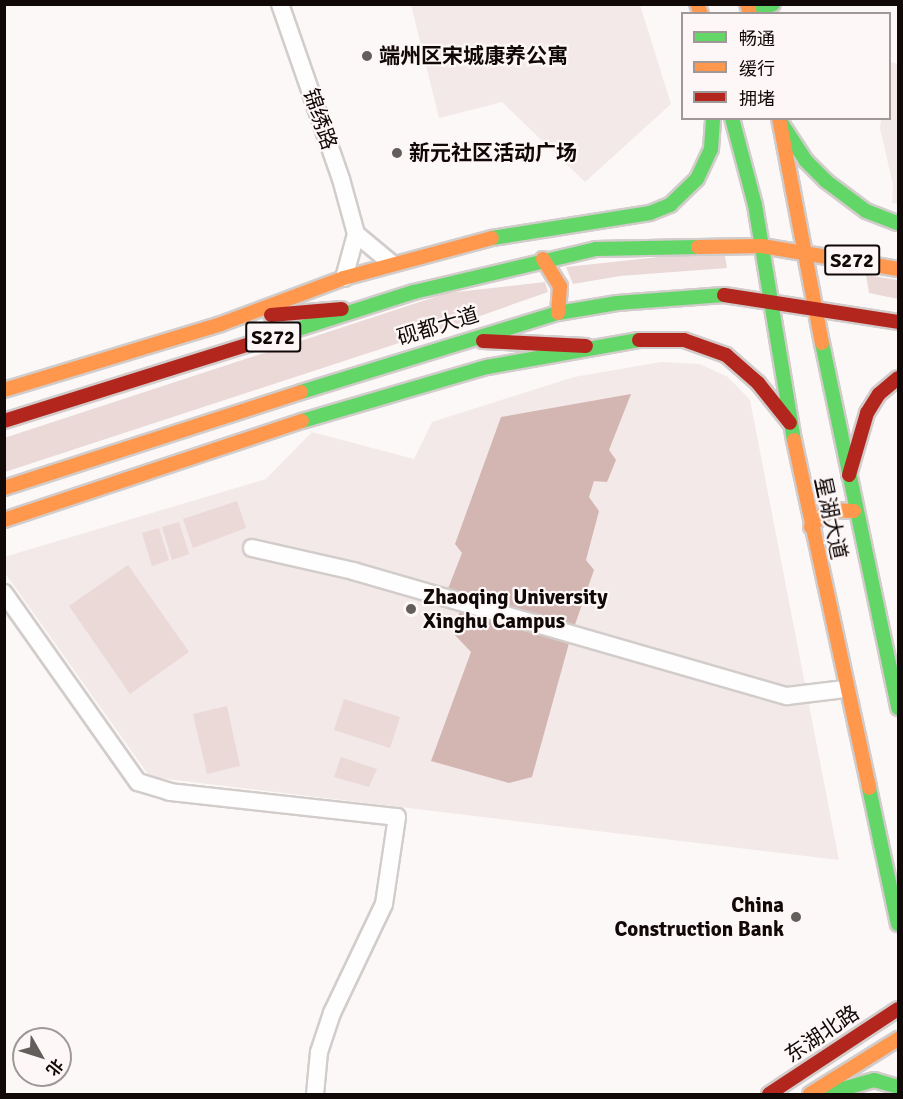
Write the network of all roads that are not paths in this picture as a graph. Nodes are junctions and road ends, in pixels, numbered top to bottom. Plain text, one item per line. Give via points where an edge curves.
1 (280, 4) edge
2 (773, 4) edge
3 (748, 10) edge
4 (713, 120) edge
5 (732, 120) edge
6 (779, 120) edge
7 (898, 224) edge
8 (356, 234) junction
9 (762, 246) junction
10 (806, 252) junction
11 (543, 259) junction
12 (391, 263) junction
13 (898, 269) edge
14 (344, 278) junction
15 (769, 299) junction
16 (368, 307) junction
17 (816, 308) junction
18 (558, 313) junction
19 (898, 322) edge
20 (221, 324) junction
21 (461, 340) junction
22 (586, 346) junction
23 (377, 367) junction
24 (898, 378) edge
25 (4, 390) edge
26 (4, 421) edge
27 (790, 423) junction
28 (283, 426) junction
29 (849, 475) junction
30 (4, 488) edge
31 (854, 511) junction
32 (4, 520) edge
33 (812, 527) junction
34 (252, 548) dead end
35 (4, 593) edge
36 (845, 689) junction
37 (898, 708) edge
38 (898, 924) edge
39 (898, 1009) edge
40 (898, 1040) edge
41 (898, 1087) edge
42 (786, 1090) edge
43 (315, 1095) edge
44 (769, 1095) edge
45 (810, 1095) edge
46 (823, 1095) edge

1 - 8 street, 锦绣路 via 341,179
2 - 3 main road
4 - 12 main road via 705,164 697,179 670,205 627,219 465,242
5 - 9 main road, 星湖大道
6 - 7 main road via 806,161 826,182 866,211
6 - 10 main road, 星湖大道
8 - 12 street
8 - 14 street
9 - 10 main road, 砚都大道 / S272
9 - 11 main road, 砚都大道 / S272 via 654,245 596,249
9 - 15 main road, 星湖大道
10 - 13 main road, 砚都大道 / S272
10 - 17 main road, 星湖大道
11 - 16 main road, 砚都大道 / S272
11 - 18 main road via 560,286
12 - 14 main road
14 - 20 main road
15 - 17 main road, 砚都大道
15 - 18 main road, 砚都大道 via 719,294 675,296
15 - 27 main road, 星湖大道
16 - 20 main road via 291,312
16 - 26 main road, 砚都大道 / S272
17 - 19 main road, 砚都大道
17 - 29 main road, 星湖大道
18 - 21 main road, 砚都大道
20 - 25 main road
21 - 22 main road
21 - 23 main road, 砚都大道
22 - 27 main road via 645,339 684,340 706,347 739,365
22 - 28 main road via 487,367
23 - 28 main road
23 - 30 main road, 砚都大道
24 - 29 main road via 879,394 867,413
27 - 33 main road, 星湖大道
28 - 32 main road
29 - 31 main road, 星湖大道
31 - 33 main road via 827,510
31 - 37 main road, 星湖大道
33 - 36 main road, 星湖大道
34 - 36 street via 353,571 787,696
35 - 43 street via 138,782 170,792 397,817 384,904 332,1013 319,1052
36 - 38 main road, 星湖大道
39 - 42 main road, 东湖北路
40 - 45 main road, 东湖北路
41 - 46 main road via 874,1080
42 - 44 main road, 东湖北路

